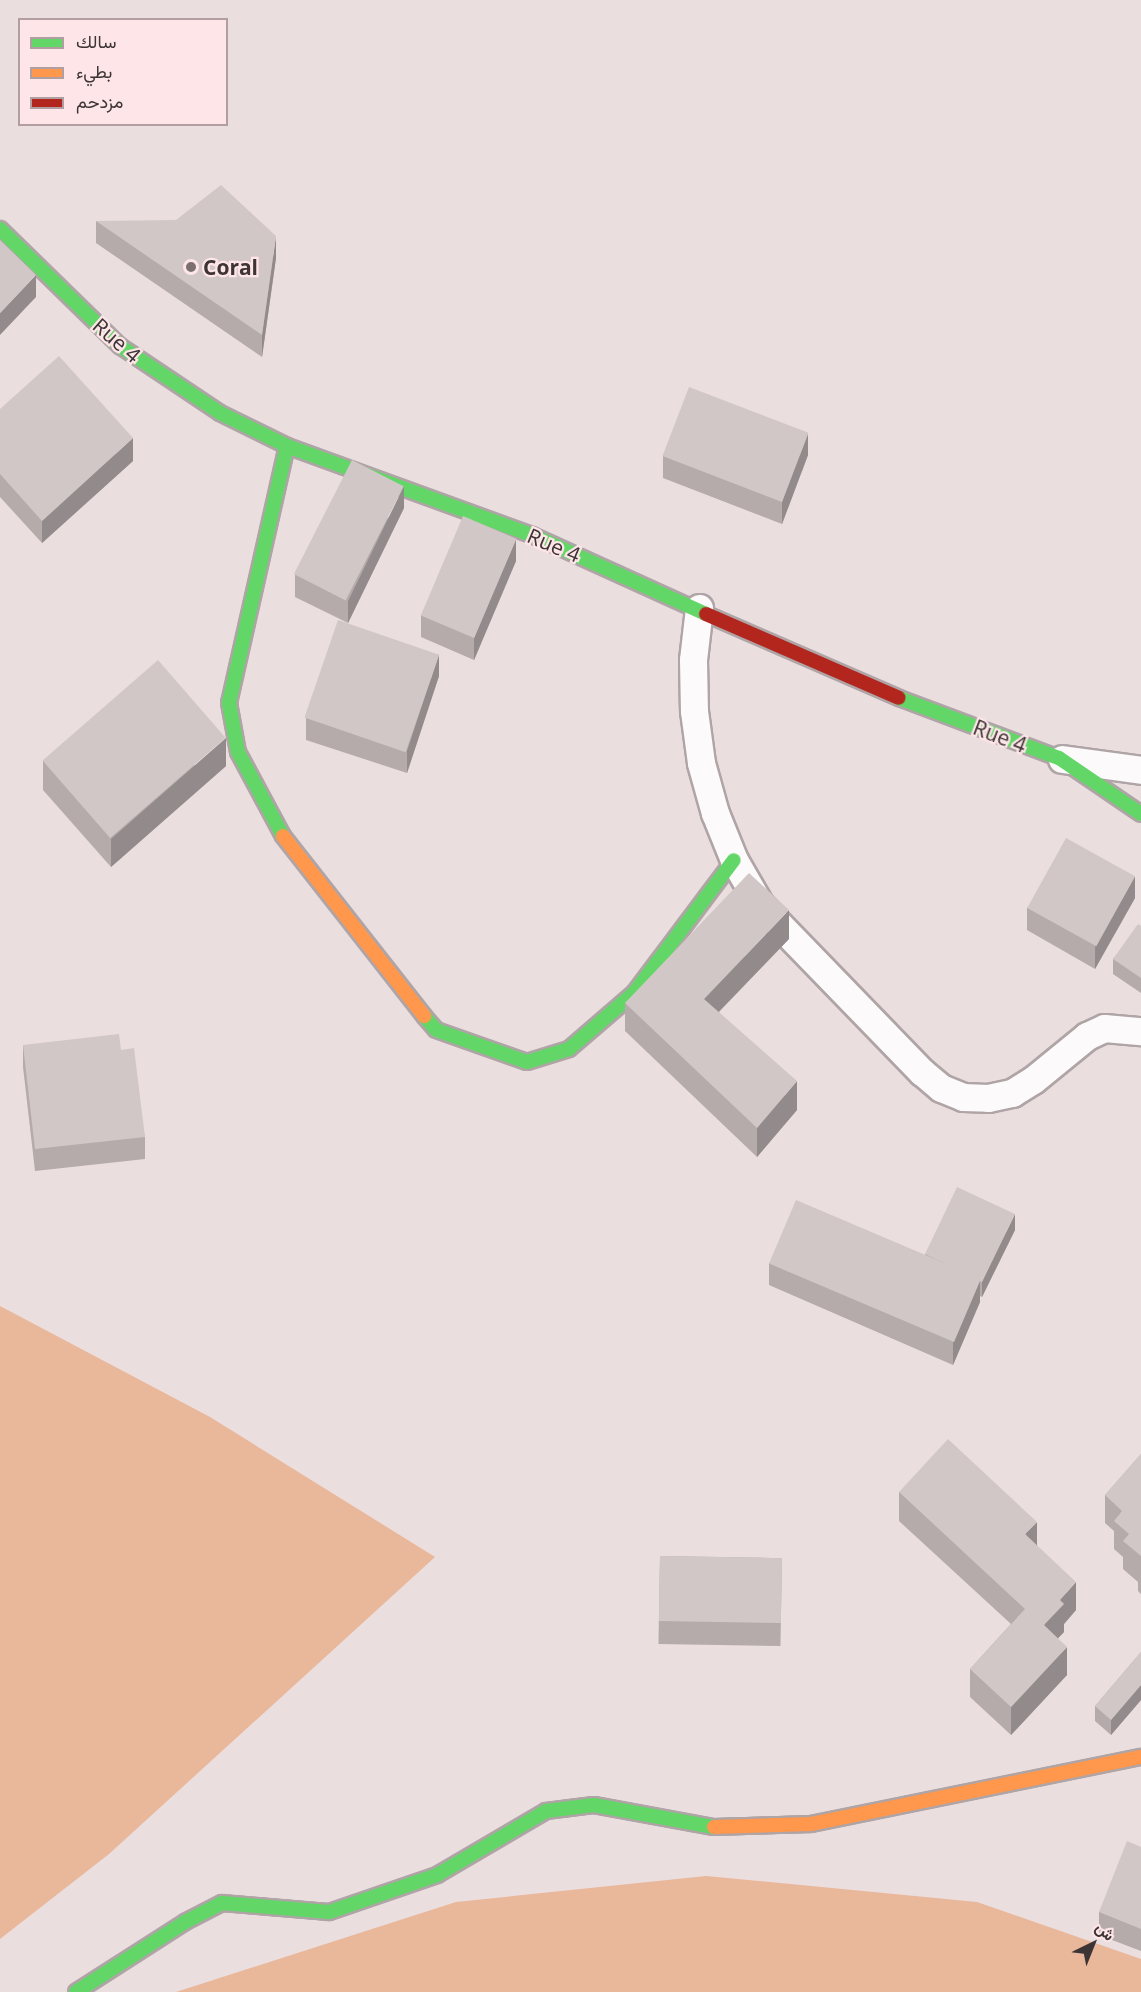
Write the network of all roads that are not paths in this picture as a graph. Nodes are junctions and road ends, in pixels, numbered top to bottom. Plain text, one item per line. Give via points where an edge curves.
1 (0, 229) edge
2 (287, 446) junction
3 (699, 608) junction
4 (1059, 758) junction
5 (1141, 770) edge
6 (1141, 814) edge
7 (734, 860) junction
8 (1141, 1031) edge
9 (1141, 1756) edge
10 (76, 1992) edge

1 - 2 street, Rue 4 via 120,346 220,413
2 - 3 street, Rue 4 via 532,534
2 - 7 street via 229,703 238,752 278,830 436,1030 527,1062 569,1049 634,993
3 - 4 street, Rue 4 via 861,684
3 - 7 street via 693,660 694,711 706,783
4 - 5 street
4 - 6 street, Rue 4
7 - 8 street via 760,905 941,1088 963,1097 988,1098 1012,1093 1087,1036 1104,1028
9 - 10 street via 812,1824 710,1827 594,1806 546,1811 437,1875 329,1912 222,1903 185,1922

